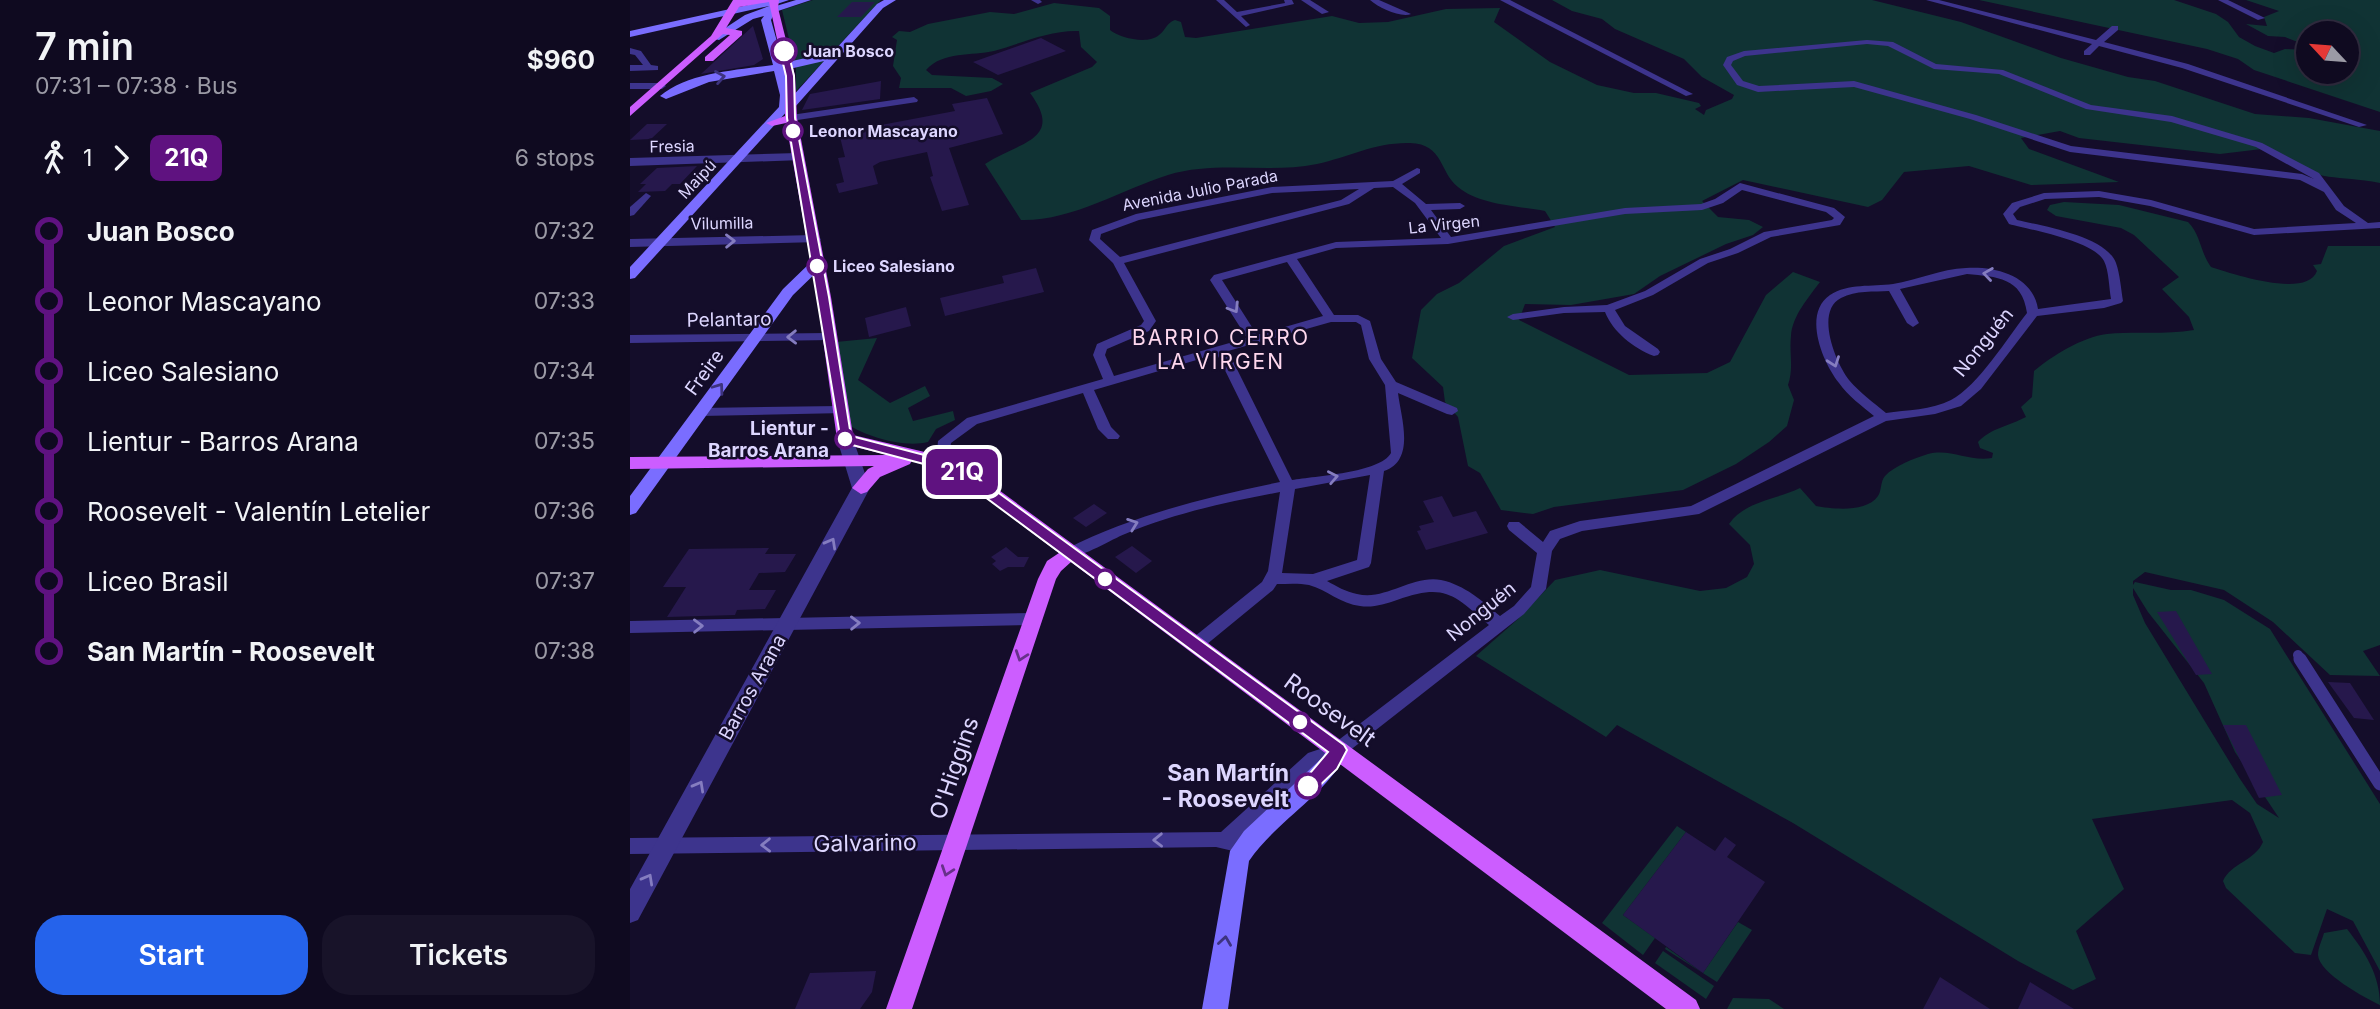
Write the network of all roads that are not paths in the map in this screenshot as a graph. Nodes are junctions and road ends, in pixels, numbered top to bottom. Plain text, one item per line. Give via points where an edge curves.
1 (806, 0) edge
2 (891, 0) edge
3 (1238, 0) edge
4 (1305, 0) edge
5 (1374, 0) edge
6 (1504, 0) edge
7 (1930, 0) edge
8 (2222, 0) edge
9 (768, 2) edge
10 (1222, 2) edge
11 (1289, 2) edge
12 (736, 5) edge
13 (1270, 8) junction
14 (1401, 8) edge
15 (1325, 12) dead end
16 (1238, 14) junction
17 (1279, 15) dead end
18 (2261, 18) dead end
19 (1246, 25) dead end
20 (2115, 28) dead end
21 (630, 34) edge
22 (723, 34) junction
23 (2097, 44) junction
24 (634, 51) edge
25 (2087, 52) dead end
26 (835, 55) junction
27 (630, 62) edge
28 (783, 67) junction
29 (630, 68) edge
30 (630, 86) edge
31 (667, 91) junction
32 (1689, 94) dead end
33 (914, 100) dead end
34 (789, 109) junction
35 (630, 113) edge
36 (2362, 125) dead end
37 (630, 128) edge
38 (798, 157) junction
39 (738, 160) junction
40 (630, 162) edge
41 (1417, 171) dead end
42 (2305, 174) junction
43 (1395, 184) junction
44 (1372, 185) junction
45 (646, 196) dead end
46 (1460, 206) dead end
47 (1424, 207) junction
48 (2340, 208) junction
49 (630, 213) edge
50 (2363, 223) junction
51 (2336, 225) junction
52 (2380, 225) edge
53 (814, 240) junction
54 (1448, 241) junction
55 (662, 242) junction
56 (630, 243) edge
57 (1290, 257) junction
58 (1118, 261) junction
59 (817, 264) junction
60 (630, 275) edge
61 (1893, 287) junction
62 (1609, 308) junction
63 (2033, 313) junction
64 (1513, 317) dead end
65 (1330, 318) junction
66 (1913, 323) dead end
67 (828, 337) junction
68 (755, 338) junction
69 (630, 339) edge
70 (1254, 340) junction
71 (1221, 350) junction
72 (1654, 352) dead end
73 (1110, 382) junction
74 (1391, 385) junction
75 (1087, 388) junction
76 (840, 410) junction
77 (1452, 411) dead end
78 (701, 412) junction
79 (1883, 417) junction
80 (1113, 436) dead end
81 (845, 439) junction
82 (855, 460) junction
83 (912, 461) junction
84 (630, 463) edge
85 (664, 463) junction
86 (943, 463) junction
87 (1378, 468) junction
88 (1288, 485) junction
89 (861, 488) junction
90 (630, 509) edge
91 (1514, 526) dead end
92 (1545, 551) junction
93 (1071, 553) junction
94 (1273, 578) junction
95 (1313, 580) junction
96 (1034, 619) junction
97 (787, 624) junction
98 (1500, 625) junction
99 (630, 627) edge
100 (1195, 645) junction
101 (2298, 655) dead end
102 (1338, 750) junction
103 (2380, 784) edge
104 (957, 842) junction
105 (630, 846) edge
106 (666, 846) junction
107 (1232, 848) junction
108 (630, 912) edge
109 (1687, 1007) edge
110 (899, 1009) edge
111 (1215, 1009) edge

1 - 9 main road
2 - 26 main road
3 - 10 street
4 - 15 street
5 - 14 street via 1387,9
6 - 32 street
7 - 23 street
8 - 18 street
9 - 12 main road
9 - 22 main road
9 - 28 main road via 766,20
10 - 16 street
11 - 13 street
12 - 21 main road
12 - 22 main road
13 - 16 street
13 - 17 street
16 - 19 street
20 - 23 street
22 - 31 main road
22 - 31 main road via 738,32
23 - 25 street
23 - 36 street via 2193,69
24 - 27 street
24 - 29 street via 652,68
26 - 28 main road
26 - 34 main road
31 -> 28 main road
28 - 34 main road
30 - 31 street
31 - 35 main road
31 - 37 main road
33 - 34 street
34 - 38 main road
34 - 39 main road, Maipú
38 - 39 street, Fresia
38 - 53 main road
39 - 40 street, Fresia
39 - 55 main road, Maipú
41 - 43 street
42 - 42 street via 2089,153 1865,86 1749,87 1732,75 1727,65 1744,54 1867,42 1890,44 1934,66 2011,75 2095,109 2190,124 2259,145
42 - 48 street via 2321,180
43 - 44 street, Avenida Julio Parada
43 - 47 street
44 - 58 street via 1345,202
44 - 58 street, Avenida Julio Parada via 1272,190 1122,221 1093,237
45 - 49 street
46 - 47 street
47 - 54 street
48 - 50 street
48 - 51 street
50 - 51 street, Nonguén
50 - 52 street, Nonguén
51 - 63 street, Nonguén via 2264,233 2111,195 2034,199 2012,208 2009,218 2100,250 2110,261 2119,298 2111,304
55 -> 53 street, Vilumilla
53 - 59 main road
54 - 57 street, La Virgen via 1336,245
54 - 62 street, La Virgen via 1636,209 1702,207 1744,186 1830,210 1840,219 1768,234
55 - 56 street, Vilumilla
55 - 60 main road, Maipú
57 - 65 street
57 -> 70 street, La Virgen via 1216,280
58 - 73 street, Avenida Julio Parada via 1150,321 1145,328 1101,347 1099,355
59 - 67 main road
59 - 68 main road, Freire via 788,292
63 -> 61 street via 2032,299 2023,286 1991,274 1967,271
61 - 66 street
61 -> 79 street via 1843,293 1828,302 1823,315 1840,377
62 - 64 street
62 - 72 street via 1623,332
63 - 79 street, Nonguén via 1962,399 1935,410
65 - 70 street
65 - 74 street via 1366,323 1375,359
67 -> 68 street, Pelantaro
67 - 76 main road
68 - 69 street, Pelantaro
78 -> 68 main road, Freire
70 - 71 street
71 - 73 street
71 - 88 street
73 - 75 street
74 - 77 street
74 - 87 street via 1398,455
75 - 80 street via 1105,429
75 - 86 street via 965,424 945,441
76 - 78 street
76 - 81 main road
78 - 85 main road, Freire
79 - 92 street, Nonguén via 1695,511 1571,528 1550,539
81 - 82 street
81 - 86 main road, Roosevelt
82 - 83 main road, Roosevelt
82 - 85 main road, Roosevelt
82 - 89 street
83 - 86 main road, Roosevelt
83 - 89 main road via 880,469
84 - 85 main road, Roosevelt
85 - 90 main road, Freire
86 - 93 main road, Roosevelt via 964,473
88 -> 87 street
87 - 95 street via 1364,563
93 -> 88 street via 1143,520
88 - 94 street
97 -> 89 street, Barros Arana
91 - 92 street
92 - 98 street, Nonguén via 1538,589
93 - 96 main road, O'Higgins via 1051,570
93 - 100 main road, Roosevelt
94 - 95 street
94 - 100 street via 1261,594
95 - 98 street via 1364,601 1423,584 1442,586 1465,596
97 -> 96 street
96 -> 104 main road, O'Higgins
99 -> 97 street
106 -> 97 street, Barros Arana
98 - 102 street, Nonguén
100 - 102 main road, Roosevelt
101 - 103 street
102 - 107 main road via 1331,764 1252,838
102 - 109 main road, Roosevelt
104 -> 106 street, Galvarino
107 -> 104 street, Galvarino
104 -> 110 main road, O'Higgins
105 - 106 street, Galvarino
108 -> 106 street, Barros Arana
111 -> 107 main road

